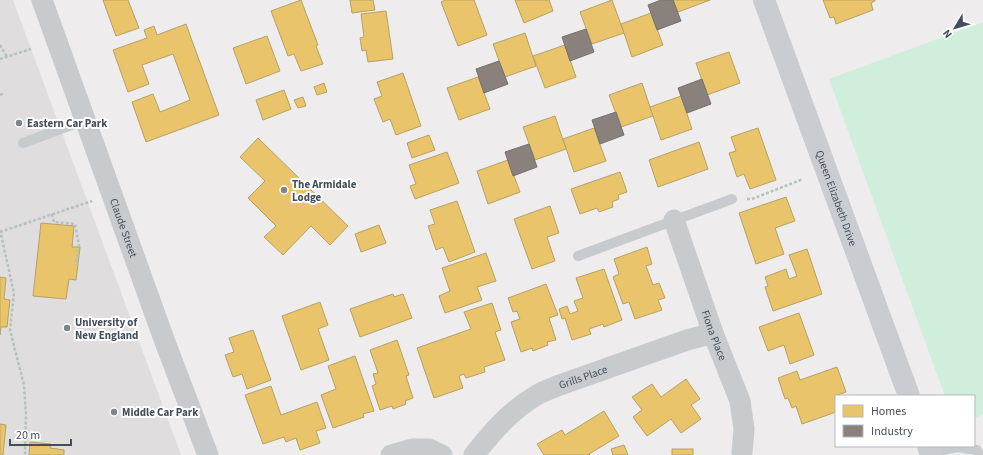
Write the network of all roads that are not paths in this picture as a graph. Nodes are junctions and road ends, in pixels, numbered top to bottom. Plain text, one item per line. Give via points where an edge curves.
1 (42, 0) edge
2 (764, 0) edge
3 (85, 120) junction
4 (23, 143) dead end
5 (732, 199) road end
6 (674, 220) junction
7 (578, 256) dead end
8 (713, 333) junction
9 (909, 395) edge
10 (930, 451) edge
11 (742, 452) dead end
12 (208, 455) edge
13 (391, 455) edge
14 (442, 455) edge
15 (474, 455) edge
16 (979, 455) edge

1 - 3 street, Claude Street
2 - 9 main road, Queen Elizabeth Drive
3 - 4 lane
3 - 12 street, Claude Street
5 - 6 lane
6 - 7 lane
6 - 8 street, Fiona Place
8 - 11 street, Fiona Place via 740,401 744,429
8 - 15 street, Grills Place via 538,394 500,423
10 - 16 lane via 957,447 977,450
13 - 14 street via 412,449 430,449

